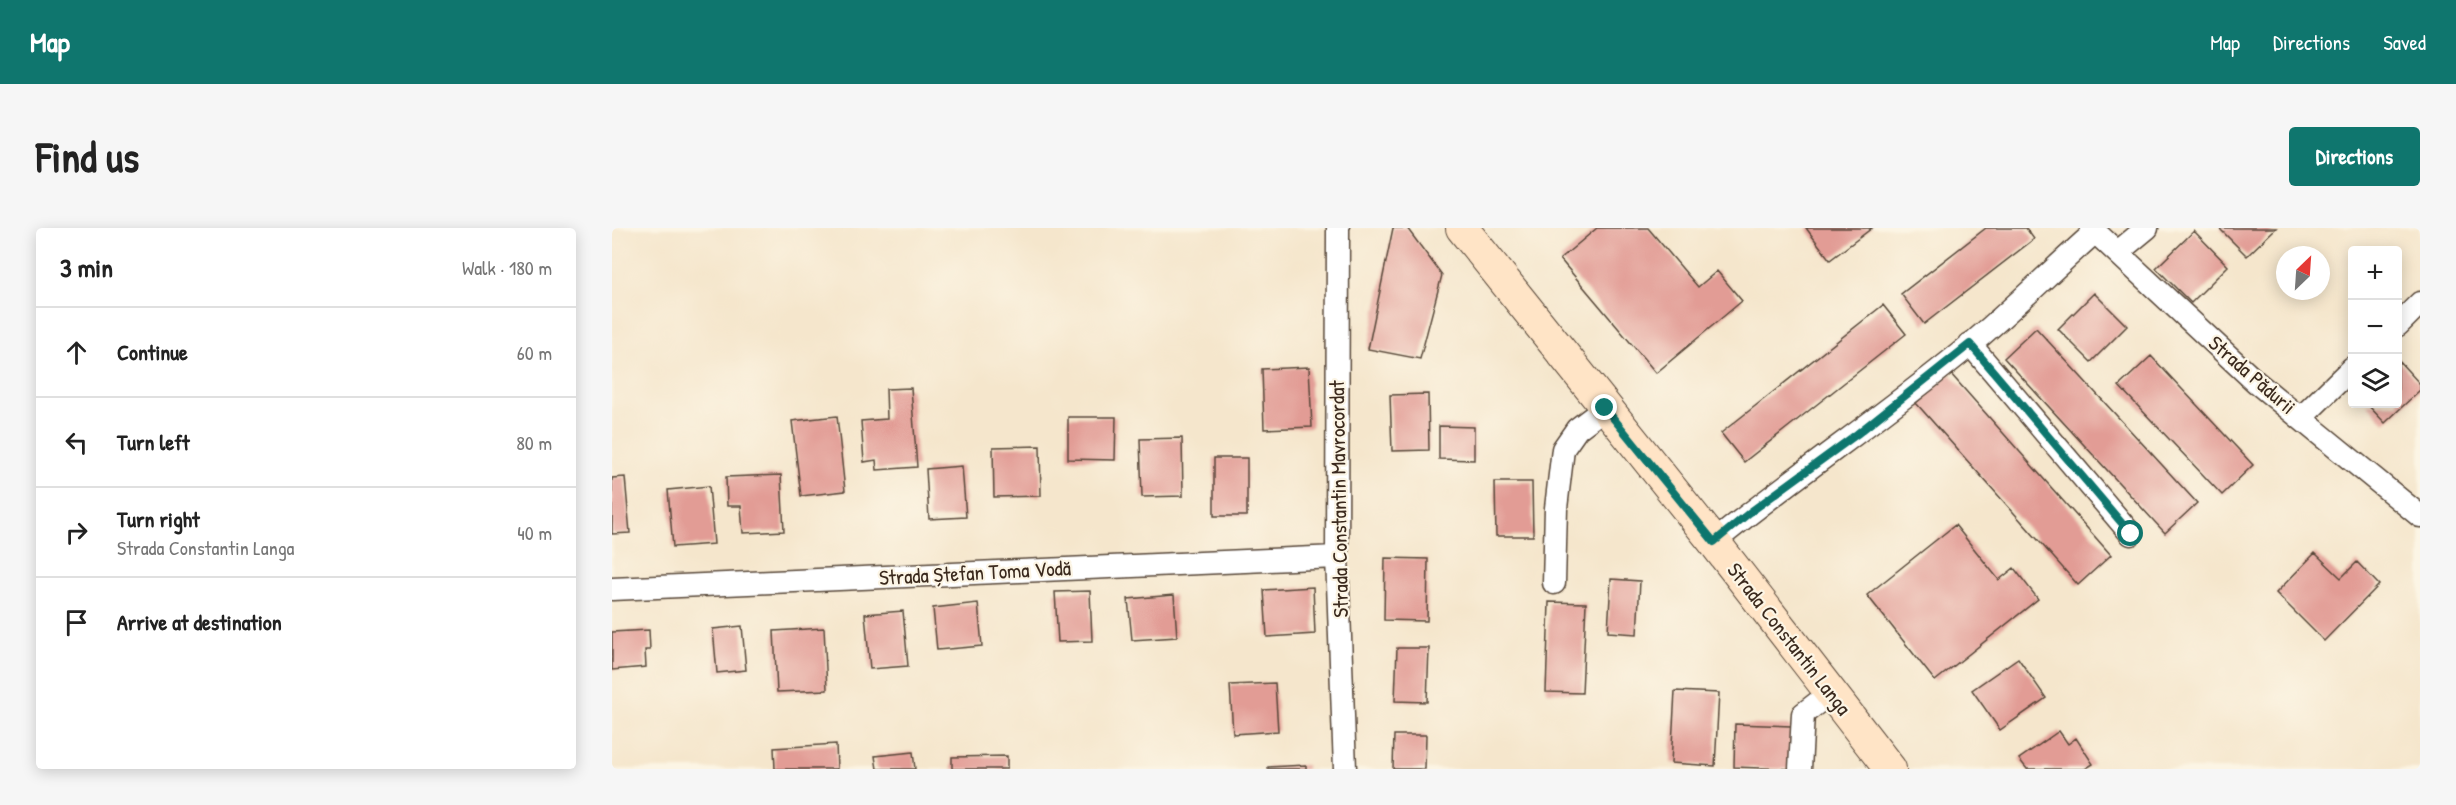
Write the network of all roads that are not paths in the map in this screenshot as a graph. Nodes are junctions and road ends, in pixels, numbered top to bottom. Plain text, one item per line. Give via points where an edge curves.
1 (1338, 228) edge
2 (1462, 228) edge
3 (2146, 228) edge
4 (2093, 230) edge
5 (2118, 252) junction
6 (2420, 303) edge
7 (2402, 320) edge
8 (1970, 344) junction
9 (2348, 372) edge
10 (1605, 408) junction
11 (2301, 418) junction
12 (2420, 515) edge
13 (2131, 534) dead end
14 (1714, 542) junction
15 (1337, 557) junction
16 (1554, 583) dead end
17 (612, 589) edge
18 (1830, 693) junction
19 (1345, 769) edge
20 (1800, 769) edge
21 (1890, 769) edge

1 - 15 street, Strada Constantin Mavrocordat
2 - 10 main road, Strada Constantin Langa
3 - 5 street
4 - 5 street, Strada Pădurii
4 - 8 street
5 - 11 street, Strada Pădurii via 2256,382
6 - 7 street
8 - 13 street
8 - 14 street
9 - 11 street
10 - 14 main road, Strada Constantin Langa
10 - 16 street via 1577,429 1563,449 1556,508
11 - 12 street, Strada Pădurii
14 - 18 main road, Strada Constantin Langa
15 - 17 street, Strada Ștefan Toma Vodă
15 - 19 street, Strada Constantin Mavrocordat
18 - 20 street via 1803,714
18 - 21 main road, Strada Constantin Langa

